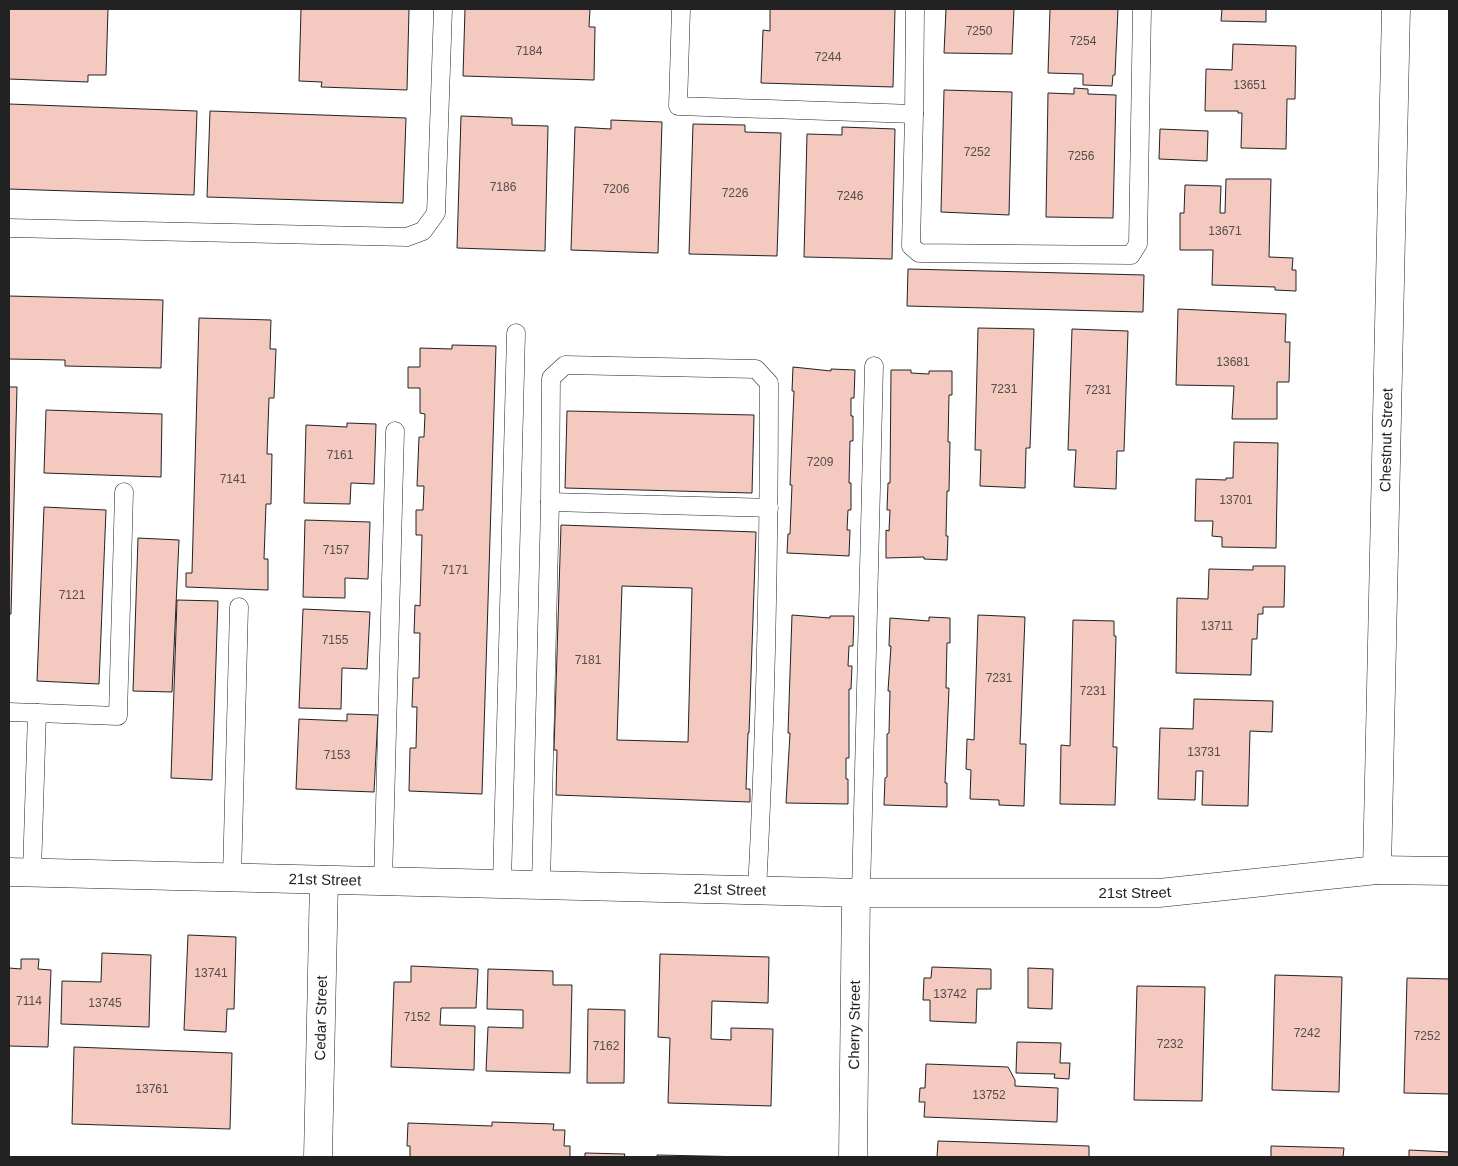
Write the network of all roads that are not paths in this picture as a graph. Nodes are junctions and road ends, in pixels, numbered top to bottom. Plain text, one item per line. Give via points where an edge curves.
1 (443, 9) edge
2 (681, 9) edge
3 (915, 9) edge
4 (1142, 9) edge
5 (1396, 9) edge
6 (914, 114) junction
7 (9, 228) edge
8 (516, 333) dead end
9 (874, 366) dead end
10 (395, 431) dead end
11 (124, 492) dead end
12 (550, 502) junction
13 (769, 508) junction
14 (238, 607) dead end
15 (9, 712) edge
16 (37, 714) junction
17 (1376, 870) junction
18 (1449, 871) edge
19 (20, 872) edge
20 (232, 877) junction
21 (324, 880) junction
22 (383, 881) junction
23 (502, 884) junction
24 (541, 885) junction
25 (757, 890) junction
26 (858, 893) junction
27 (318, 1157) edge
28 (853, 1157) edge

1 - 7 lane via 436,212 423,231 407,237
2 - 6 lane via 678,106
3 - 6 lane
4 - 6 lane via 1138,244 1131,255 919,253 911,246
5 - 17 street, Chestnut Street
8 - 23 lane
9 - 26 lane
10 - 22 lane
11 - 16 lane via 118,716
12 - 13 lane
12 - 13 lane via 551,378 565,366 756,369 769,382
12 - 24 lane
13 - 25 lane via 766,706
14 - 20 lane
15 - 16 lane
16 - 19 lane
17 - 18 street, 21st Street
17 - 26 street, 21st Street via 1159,893
19 - 20 street, 21st Street
20 - 21 street, 21st Street
21 - 22 street, 21st Street
21 - 27 street, Cedar Street
22 - 23 street, 21st Street
23 - 24 street, 21st Street
24 - 25 street, 21st Street
25 - 26 street, 21st Street
26 - 28 street, Cherry Street

